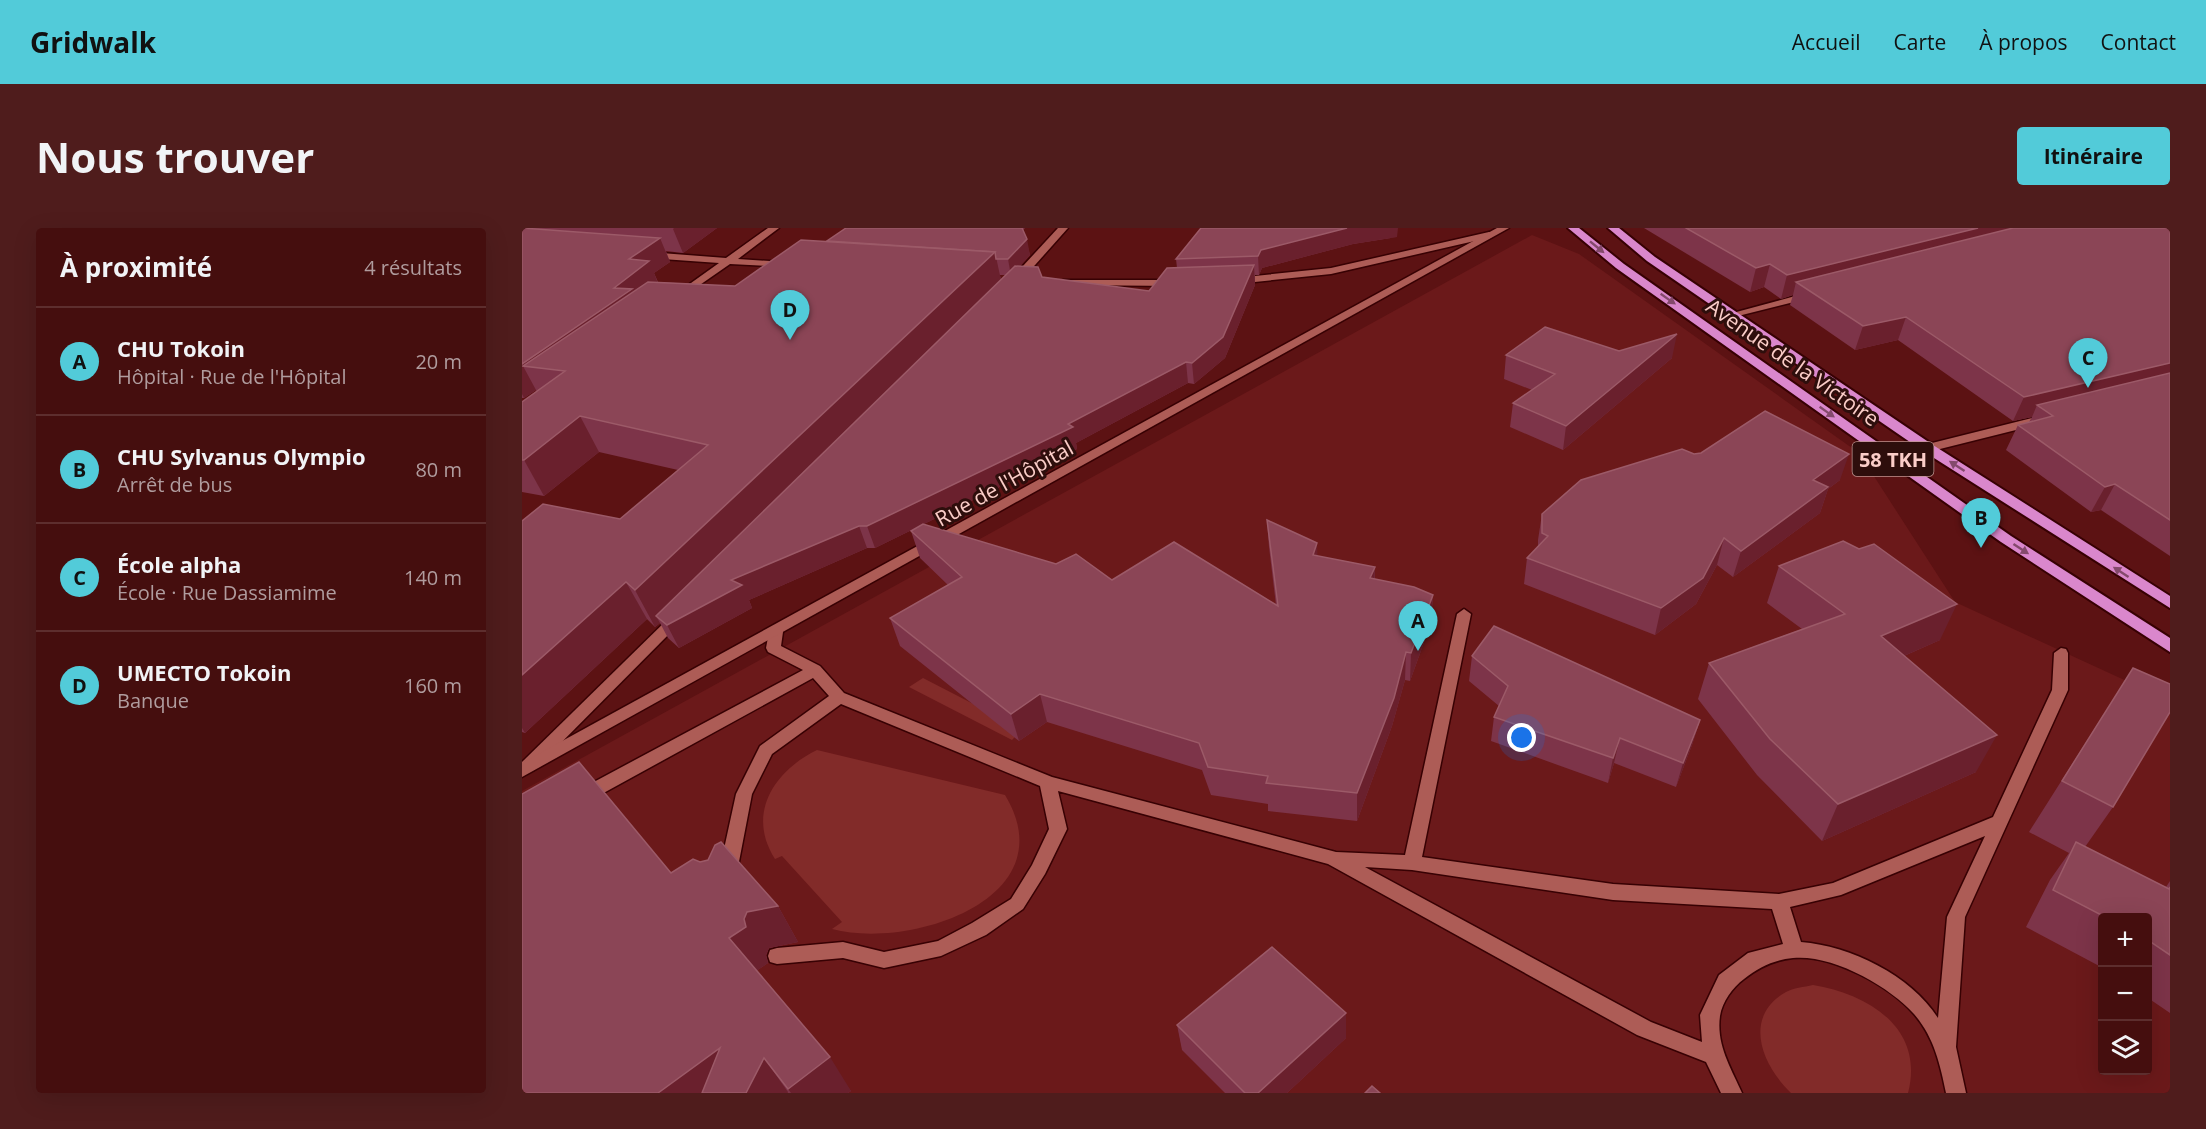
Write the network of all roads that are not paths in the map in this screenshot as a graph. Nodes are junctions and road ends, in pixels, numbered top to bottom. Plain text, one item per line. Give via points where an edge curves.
1 (774, 228) edge
2 (1064, 228) edge
3 (1504, 228) edge
4 (1573, 228) edge
5 (1613, 228) edge
6 (1489, 235) junction
7 (637, 254) edge
8 (729, 261) junction
9 (801, 266) edge
10 (1050, 282) edge
11 (1224, 282) edge
12 (1013, 283) edge
13 (1191, 283) edge
14 (1826, 291) edge
15 (673, 301) edge
16 (1734, 314) junction
17 (2043, 420) edge
18 (1928, 448) junction
19 (2170, 603) edge
20 (684, 610) edge
21 (1464, 614) dead end
22 (776, 632) junction
23 (2170, 646) edge
24 (2061, 653) dead end
25 (815, 670) junction
26 (839, 696) junction
27 (523, 771) edge
28 (1048, 782) junction
29 (564, 806) edge
30 (2002, 821) junction
31 (1333, 858) junction
32 (1412, 863) junction
33 (724, 890) edge
34 (1779, 902) junction
35 (1794, 950) junction
36 (777, 956) dead end
37 (1946, 1047) junction
38 (1713, 1055) junction
39 (1732, 1093) edge
40 (1956, 1093) edge

1 - 8 street
2 - 12 street
3 - 6 street, Rue de l'Hôpital
4 -> 23 highway, Avenue de la Victoire / 58 TKH via 1620,266 2006,539
5 - 16 highway, Avenue de la Victoire / 58 TKH via 1651,259
6 - 11 street via 1331,271
6 - 22 street, Rue de l'Hôpital
7 - 8 street
8 - 9 street
8 - 15 street
10 - 13 street
14 - 16 street
16 - 18 highway, Avenue de la Victoire / 58 TKH
17 - 18 street
19 -> 18 highway, Avenue de la Victoire / 58 TKH
20 - 27 street
21 - 32 street
22 - 25 street via 774,648
22 - 27 street, Rue de l'Hôpital
24 - 30 street via 2060,690
25 - 26 street
25 - 29 street
26 - 28 street
26 - 33 street via 766,750 744,794
28 - 31 street
28 - 36 street via 1058,829 1017,903 979,929 941,948 884,960 843,950
30 - 34 street via 1835,890
30 - 37 street via 1956,917
31 - 32 street
31 - 38 street via 1644,1029
32 - 34 street via 1612,892
34 - 35 street
35 - 37 street via 1820,952 1883,976 1921,1008
35 - 38 street via 1755,959 1726,981 1710,1015
37 - 40 street
38 - 39 street

